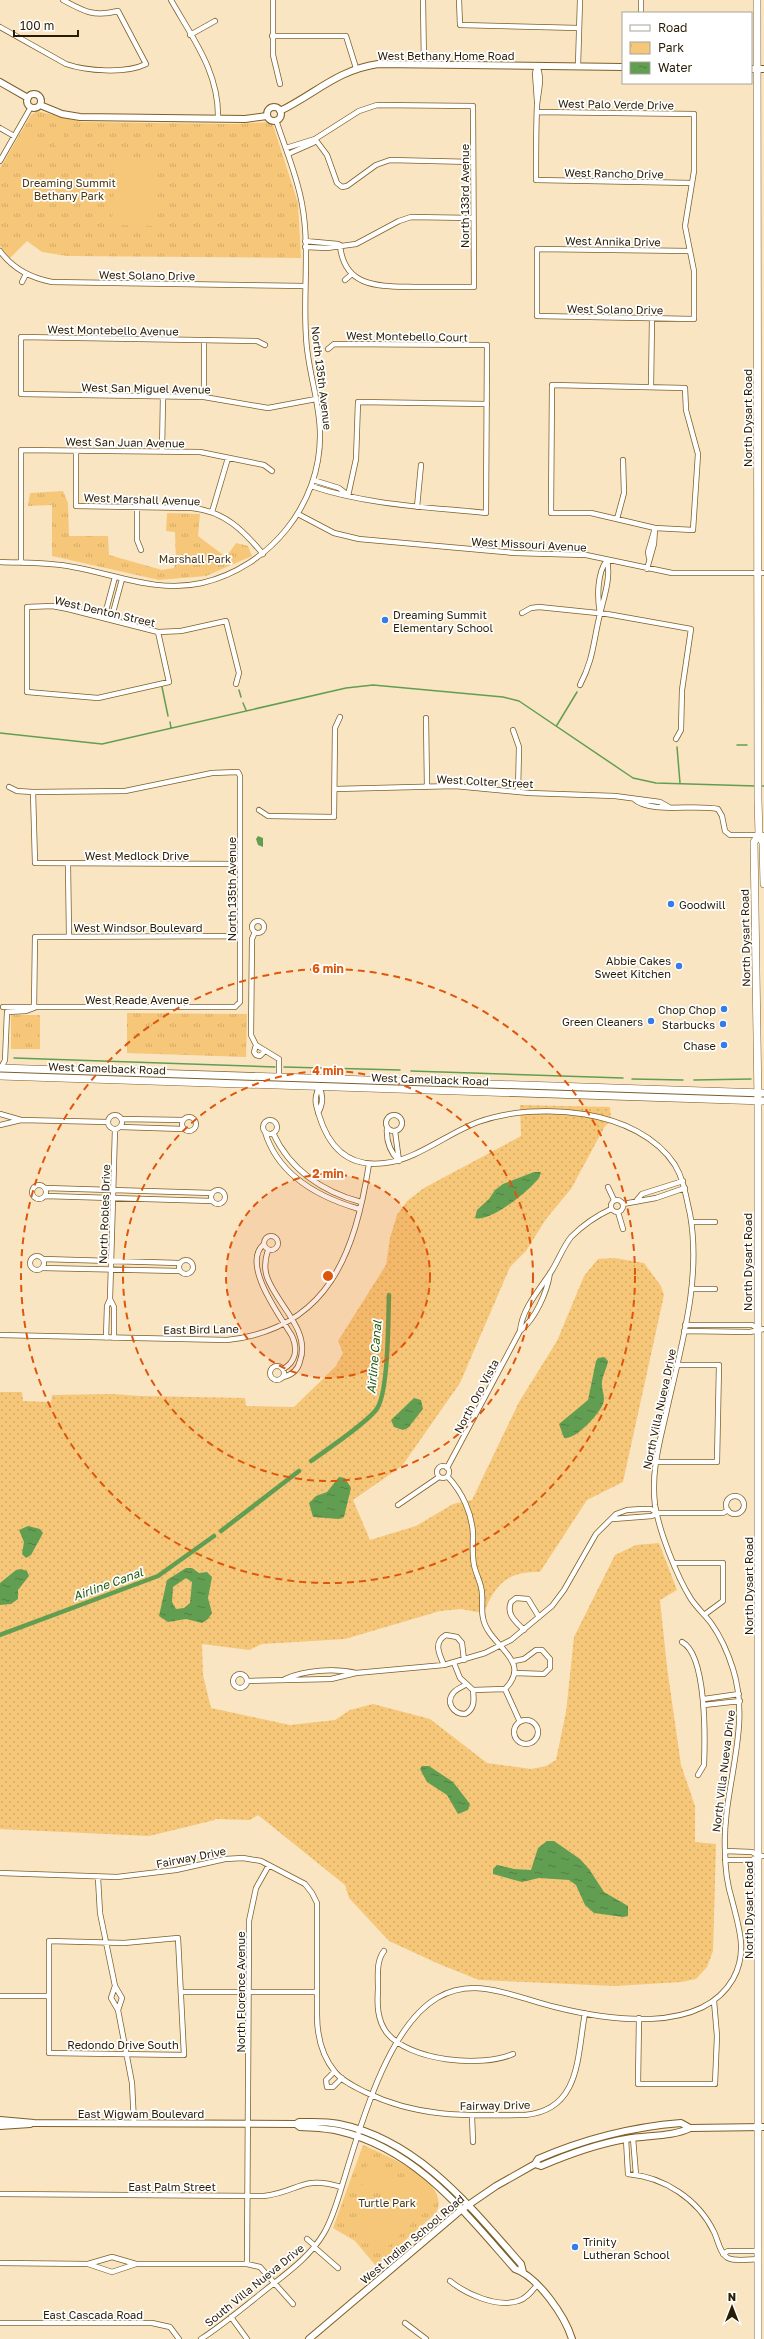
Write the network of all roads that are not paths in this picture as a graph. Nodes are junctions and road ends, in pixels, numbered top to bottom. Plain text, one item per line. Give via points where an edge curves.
1 (64, 0) edge
2 (171, 0) edge
3 (273, 0) edge
4 (423, 0) edge
5 (459, 0) edge
6 (580, 0) edge
7 (641, 0) edge
8 (757, 0) edge
9 (641, 12) edge
10 (215, 21) dead end
11 (0, 27) edge
12 (579, 28) junction
13 (190, 35) junction
14 (272, 36) junction
15 (424, 64) junction
16 (537, 66) junction
17 (578, 66) junction
18 (622, 67) edge
19 (356, 68) junction
20 (757, 69) edge
21 (0, 82) edge
22 (280, 84) dead end
23 (28, 98) junction
24 (40, 105) junction
25 (31, 107) junction
26 (280, 111) junction
27 (537, 112) junction
28 (267, 116) junction
29 (218, 118) junction
30 (276, 120) junction
31 (0, 128) edge
32 (14, 136) junction
33 (315, 139) junction
34 (303, 145) junction
35 (286, 148) junction
36 (288, 154) junction
37 (0, 161) edge
38 (473, 162) junction
39 (692, 183) junction
40 (473, 218) junction
41 (305, 241) junction
42 (322, 242) junction
43 (340, 245) junction
44 (305, 247) junction
45 (323, 247) junction
46 (690, 251) junction
47 (0, 252) edge
48 (761, 259) edge
49 (26, 274) junction
50 (352, 274) junction
51 (345, 280) dead end
52 (22, 282) dead end
53 (305, 286) junction
54 (537, 316) joint
55 (652, 318) junction
56 (204, 340) junction
57 (265, 345) dead end
58 (328, 349) dead end
59 (761, 368) edge
60 (651, 387) junction
61 (21, 394) joint
62 (163, 396) junction
63 (204, 396) junction
64 (316, 398) junction
65 (487, 404) junction
66 (76, 451) junction
67 (162, 452) junction
68 (228, 458) junction
69 (624, 460) dead end
70 (421, 465) dead end
71 (272, 471) dead end
72 (313, 480) junction
73 (311, 486) junction
74 (332, 486) junction
75 (330, 493) junction
76 (348, 496) junction
77 (137, 506) junction
78 (418, 507) junction
79 (212, 512) junction
80 (298, 514) junction
81 (617, 519) junction
82 (655, 528) junction
83 (141, 550) dead end
84 (263, 554) junction
85 (607, 560) junction
86 (0, 562) edge
87 (21, 563) junction
88 (646, 569) junction
89 (761, 573) edge
90 (115, 577) junction
91 (122, 579) junction
92 (599, 588) junction
93 (606, 589) junction
94 (110, 598) junction
95 (116, 600) junction
96 (522, 613) dead end
97 (600, 613) junction
98 (104, 618) junction
99 (111, 620) junction
100 (158, 632) junction
101 (236, 684) dead end
102 (580, 685) dead end
103 (340, 717) dead end
104 (426, 718) dead end
105 (513, 730) dead end
106 (676, 739) dead end
107 (9, 787) dead end
108 (427, 787) junction
109 (335, 790) junction
110 (33, 792) junction
111 (518, 792) junction
112 (259, 810) dead end
113 (761, 835) edge
114 (68, 864) junction
115 (240, 864) junction
116 (764, 884) edge
117 (255, 932) dead end
118 (69, 936) junction
119 (240, 936) junction
120 (760, 966) edge
121 (21, 1006) junction
122 (239, 1006) joint
123 (2, 1008) edge
124 (34, 1008) junction
125 (21, 1011) junction
126 (7, 1012) junction
127 (256, 1045) junction
128 (265, 1051) junction
129 (0, 1067) edge
130 (279, 1073) junction
131 (1, 1076) edge
132 (319, 1078) junction
133 (404, 1081) junction
134 (319, 1086) junction
135 (627, 1088) junction
136 (404, 1089) junction
137 (761, 1093) edge
138 (627, 1097) junction
139 (761, 1101) edge
140 (0, 1114) edge
141 (122, 1119) junction
142 (21, 1120) junction
143 (152, 1120) junction
144 (183, 1120) junction
145 (108, 1122) junction
146 (0, 1125) edge
147 (121, 1127) junction
148 (152, 1128) junction
149 (388, 1128) junction
150 (115, 1129) junction
151 (183, 1129) junction
152 (395, 1131) junction
153 (265, 1132) junction
154 (274, 1133) junction
155 (399, 1161) junction
156 (369, 1164) junction
157 (295, 1165) junction
158 (288, 1171) junction
159 (683, 1181) junction
160 (608, 1187) dead end
161 (45, 1188) junction
162 (685, 1188) junction
163 (76, 1189) junction
164 (326, 1189) junction
165 (114, 1190) junction
166 (151, 1191) junction
167 (184, 1192) junction
168 (212, 1193) junction
169 (45, 1196) junction
170 (76, 1197) junction
171 (323, 1197) junction
172 (114, 1198) junction
173 (151, 1199) junction
174 (184, 1200) junction
175 (212, 1200) junction
176 (614, 1200) junction
177 (637, 1200) junction
178 (361, 1202) junction
179 (623, 1204) junction
180 (359, 1209) junction
181 (612, 1209) junction
182 (618, 1212) junction
183 (691, 1222) junction
184 (715, 1222) dead end
185 (623, 1229) dead end
186 (264, 1244) junction
187 (268, 1250) junction
188 (43, 1259) junction
189 (74, 1260) junction
190 (112, 1261) junction
191 (150, 1262) junction
192 (179, 1264) junction
193 (257, 1266) junction
194 (265, 1266) junction
195 (43, 1268) junction
196 (74, 1268) junction
197 (111, 1269) junction
198 (150, 1270) junction
199 (180, 1271) junction
200 (550, 1273) junction
201 (273, 1288) junction
202 (692, 1289) junction
203 (715, 1289) dead end
204 (266, 1292) junction
205 (110, 1299) junction
206 (290, 1319) junction
207 (284, 1322) junction
208 (685, 1325) junction
209 (761, 1329) edge
210 (520, 1331) junction
211 (684, 1331) junction
212 (0, 1335) edge
213 (106, 1338) junction
214 (114, 1338) junction
215 (294, 1355) junction
216 (302, 1357) junction
217 (676, 1365) junction
218 (283, 1369) junction
219 (283, 1377) junction
220 (655, 1462) junction
221 (447, 1468) junction
222 (761, 1468) edge
223 (439, 1477) junction
224 (448, 1477) junction
225 (398, 1505) dead end
226 (728, 1510) dead end
227 (657, 1513) junction
228 (675, 1563) junction
229 (704, 1615) junction
230 (539, 1617) junction
231 (524, 1630) junction
232 (682, 1642) dead end
233 (500, 1645) junction
234 (464, 1660) junction
235 (514, 1661) junction
236 (454, 1663) junction
237 (444, 1665) junction
238 (319, 1672) junction
239 (356, 1673) junction
240 (515, 1673) junction
241 (285, 1679) junction
242 (320, 1680) junction
243 (248, 1681) dead end
244 (465, 1685) junction
245 (505, 1689) junction
246 (473, 1690) junction
247 (739, 1694) junction
248 (704, 1699) junction
249 (740, 1701) junction
250 (704, 1705) junction
251 (520, 1722) junction
252 (698, 1775) dead end
253 (725, 1851) junction
254 (761, 1856) edge
255 (725, 1860) junction
256 (269, 1865) junction
257 (0, 1873) edge
258 (98, 1878) junction
259 (108, 1943) junction
260 (384, 1951) dead end
261 (115, 1986) junction
262 (761, 1990) edge
263 (182, 1992) junction
264 (249, 1992) junction
265 (316, 1992) junction
266 (0, 1996) edge
267 (49, 1996) junction
268 (714, 2001) junction
269 (118, 2010) junction
270 (585, 2013) junction
271 (639, 2018) junction
272 (397, 2042) junction
273 (128, 2054) junction
274 (513, 2054) dead end
275 (334, 2072) junction
276 (342, 2078) junction
277 (372, 2095) junction
278 (472, 2116) junction
279 (0, 2120) edge
280 (34, 2123) junction
281 (134, 2124) junction
282 (249, 2124) junction
283 (0, 2126) edge
284 (761, 2127) edge
285 (690, 2128) junction
286 (358, 2132) junction
287 (633, 2138) junction
288 (626, 2139) junction
289 (472, 2142) dead end
290 (419, 2164) junction
291 (535, 2164) junction
292 (636, 2175) junction
293 (341, 2187) junction
294 (0, 2194) edge
295 (248, 2195) junction
296 (468, 2204) junction
297 (461, 2210) junction
298 (307, 2239) dead end
299 (315, 2246) junction
300 (759, 2252) junction
301 (723, 2254) junction
302 (759, 2259) junction
303 (0, 2263) edge
304 (88, 2264) junction
305 (136, 2264) junction
306 (248, 2264) junction
307 (338, 2268) dead end
308 (523, 2272) junction
309 (450, 2281) dead end
310 (275, 2282) junction
311 (537, 2285) junction
312 (293, 2304) dead end
313 (231, 2317) junction
314 (0, 2322) edge
315 (405, 2323) dead end
316 (179, 2339) edge
317 (201, 2339) edge
318 (247, 2339) edge
319 (309, 2339) edge
320 (426, 2339) edge
321 (572, 2339) edge
322 (758, 2339) edge

1 - 11 street via 93,14 104,15 118,11 146,64 122,70 76,68
2 - 13 street
3 - 14 street
4 - 15 street
5 - 12 street via 460,25
6 - 12 street
7 - 9 street
8 - 20 main road, North Dysart Road
10 - 13 street
12 - 17 street
13 - 29 street via 211,72 217,94
14 - 19 street via 346,36
14 - 22 street via 273,55
15 - 16 street, West Bethany Home Road
15 - 19 street, West Bethany Home Road via 384,64
16 - 17 street, West Bethany Home Road
16 - 27 street
17 - 18 street, West Bethany Home Road
19 - 26 street, West Bethany Home Road via 327,82
20 - 48 main road, North Dysart Road
21 - 23 street
23 - 24 street via 31,95 38,96 41,99
23 - 25 street
24 - 25 street via 37,108
24 - 29 street via 62,114 80,117
25 - 32 street
26 - 28 street via 271,107
26 - 30 street
27 - 39 street, West Rancho Drive via 536,180
27 - 39 street, West Palo Verde Drive via 694,114
28 - 29 street via 252,119
28 - 30 street
30 - 35 street, North 135th Avenue
31 - 32 street
32 - 37 street
33 - 34 street
33 - 38 street via 327,155 337,183 342,187 386,161
33 - 38 street, North 133rd Avenue via 359,110 377,105 473,106
34 - 35 street
34 - 36 street
35 - 36 street, North 135th Avenue
36 - 41 street, North 135th Avenue via 302,205
38 - 40 street, North 133rd Avenue
39 - 46 street via 685,226
40 - 43 street via 410,217 362,242
40 - 50 street, North 133rd Avenue via 474,287 376,286
41 - 42 street
41 - 44 street, North 135th Avenue
42 - 43 street
42 - 45 street
43 - 45 street
43 - 50 street via 343,260
44 - 45 street
44 - 53 street, North 135th Avenue
46 - 54 street, West Annika Drive via 537,249
46 - 55 street, West Solano Drive via 694,278 694,319
47 - 49 street, West Solano Drive
48 - 59 main road, North Dysart Road
49 - 52 street
49 - 53 street, West Solano Drive via 52,282
50 - 51 street
53 - 64 street, North 135th Avenue via 306,343
54 - 55 street, West Solano Drive
55 - 60 street
56 - 57 street via 257,341
56 - 61 street, West Montebello Avenue via 21,337
56 - 63 street
58 - 65 street, West Montebello Court via 334,344 487,345
59 - 89 main road, North Dysart Road
60 - 81 street via 552,385 551,513 591,513
60 - 82 street via 685,388 686,410 698,454 693,530
61 - 62 street, West San Miguel Avenue
62 - 63 street, West San Miguel Avenue
62 - 67 street
63 - 64 street, West San Miguel Avenue via 268,408
64 - 72 street, North 135th Avenue via 320,434 318,462
65 - 76 street via 358,402 356,459
65 - 78 street via 486,513
66 - 67 street, West San Juan Avenue
66 - 77 street, West Marshall Avenue via 76,506
66 - 87 street, West San Juan Avenue via 21,450
67 - 68 street, West San Juan Avenue via 200,452
68 - 71 street, West San Juan Avenue via 264,465
68 - 79 street
69 - 81 street via 624,493
70 - 78 street
72 - 73 street, North 135th Avenue
72 - 74 street
73 - 75 street
73 - 80 street, North 135th Avenue
74 - 75 street
74 - 76 street
75 - 76 street
76 - 78 street via 369,502
77 - 79 street, West Marshall Avenue via 192,508
77 - 83 street via 137,540
79 - 84 street, West Marshall Avenue via 242,529
80 - 84 street, North 135th Avenue via 285,532
80 - 85 street, West Missouri Avenue via 328,530 359,539 514,554 578,555
81 - 82 street
82 - 88 street
84 - 91 street via 240,569 201,583 161,586
85 - 88 street, West Missouri Avenue
85 - 92 street via 602,566
85 - 93 street via 609,568
86 - 87 street
87 - 90 street via 62,565
88 - 89 street, West Missouri Avenue via 672,573
89 - 113 main road, North Dysart Road via 758,774
90 - 91 street
90 - 94 street
91 - 95 street
92 - 93 street
92 - 97 street
93 - 97 street
94 - 95 street
94 - 98 street
95 - 99 street
96 - 97 street via 539,607
97 - 102 street via 593,654
97 - 106 street via 691,629 682,690 681,730
98 - 99 street, West Denton Street
98 - 100 street, West Denton Street via 52,606 27,607 27,692 98,698 169,682
99 - 100 street, West Denton Street
100 - 101 street, West Denton Street via 181,631 226,621 239,673
103 - 109 street via 335,728
104 - 108 street
105 - 111 street via 519,747
107 - 110 street via 17,791
108 - 109 street, West Colter Street
108 - 111 street, West Colter Street via 455,786
109 - 112 street via 334,817 268,816
110 - 114 street, West Medlock Drive via 35,863
110 - 115 street, North 135th Avenue via 125,791 212,773 238,772
111 - 113 street, West Colter Street via 615,796 660,802 670,807 718,810 725,831 730,835
113 - 116 main road, North Dysart Road
113 - 120 main road, North Dysart Road via 754,842
114 - 115 street, West Medlock Drive
114 - 118 street
115 - 119 street, North 135th Avenue
117 - 127 street via 252,939 251,1035
118 - 119 street, West Windsor Boulevard
118 - 124 street, West Windsor Boulevard via 35,937
119 - 122 street, North 135th Avenue
120 - 137 main road, North Dysart Road
121 - 123 street, West Reade Avenue
121 - 124 street, West Reade Avenue
121 - 125 street
122 - 124 street, West Reade Avenue
123 - 126 street, West Reade Avenue
124 - 125 street, West Reade Avenue
125 - 126 street, West Reade Avenue
126 - 129 street via 5,1060
127 - 128 street
127 - 128 street via 256,1055 260,1056
128 - 130 street via 276,1056 280,1062
129 - 130 main road, West Camelback Road
129 - 131 main road
130 - 132 main road, West Camelback Road
131 - 134 main road, West Camelback Road
132 - 133 main road, West Camelback Road
132 - 134 main road
133 - 135 main road, West Camelback Road
133 - 136 main road
134 - 136 main road, West Camelback Road
134 - 156 street, North Villa Nueva Drive via 322,1105 318,1113 324,1133 334,1147 348,1157
135 - 137 main road, West Camelback Road
135 - 138 main road
136 - 138 main road, West Camelback Road
137 - 139 main road, North Dysart Road
138 - 139 main road, West Camelback Road
139 - 209 main road, North Dysart Road
140 - 142 street
141 - 143 street
141 - 145 street via 115,1115
141 - 147 street
142 - 145 street
142 - 146 street
143 - 144 street
143 - 148 street
144 - 151 street
144 - 151 street via 191,1117 196,1124 191,1131
145 - 150 street
147 - 148 street
147 - 150 street
148 - 151 street
149 - 152 street
149 - 152 street via 388,1118 397,1116 402,1125
149 - 155 street via 389,1146
150 - 165 street, North Robles Drive
152 - 155 street
153 - 154 street
153 - 154 street via 263,1125 270,1120 277,1125
153 - 158 street via 273,1150
154 - 157 street via 280,1147
155 - 156 street, North Villa Nueva Drive
155 - 159 street, North Villa Nueva Drive via 485,1120 509,1115 560,1112 594,1116 640,1134 661,1149 677,1168
156 - 178 street, East Bird Lane
157 - 158 street
157 - 164 street
158 - 171 street
159 - 162 street, North Villa Nueva Drive
159 - 177 street via 642,1194
160 - 176 street
161 - 163 street
161 - 169 street
161 - 169 street via 36,1185 31,1192 36,1199
162 - 177 street via 656,1198
162 - 183 street, North Villa Nueva Drive
163 - 165 street
163 - 170 street
164 - 171 street
164 - 178 street
165 - 166 street
165 - 172 street, North Robles Drive
166 - 167 street
166 - 173 street
167 - 168 street
167 - 174 street
168 - 175 street
168 - 175 street via 220,1190 225,1197 220,1204
169 - 170 street
170 - 172 street
171 - 180 street
172 - 173 street
172 - 190 street, North Robles Drive
173 - 174 street
174 - 175 street
176 - 179 street via 619,1200
176 - 181 street
177 - 179 street
178 - 180 street, East Bird Lane
179 - 182 street via 623,1208
180 - 206 street, East Bird Lane via 347,1253 333,1280 309,1307
181 - 182 street
181 - 200 street, North Oro Vista via 592,1218 570,1238
182 - 185 street
183 - 184 street
183 - 202 street, North Villa Nueva Drive via 694,1248
186 - 187 street
186 - 187 street via 267,1237 276,1238 277,1247
186 - 193 street via 260,1249
187 - 194 street
188 - 189 street
188 - 195 street
188 - 195 street via 35,1257 30,1264 34,1270
189 - 190 street
189 - 196 street
190 - 191 street
190 - 197 street, North Robles Drive
191 - 192 street
191 - 198 street
192 - 199 street
192 - 199 street via 187,1260 193,1266 188,1274
193 - 194 street
193 - 204 street via 260,1281
194 - 201 street
195 - 196 street
196 - 197 street
197 - 198 street
197 - 205 street, North Robles Drive
198 - 199 street
200 - 210 street, North Oro Vista via 541,1300
200 - 210 street, North Oro Vista via 537,1289 520,1323
201 - 204 street
201 - 206 street
202 - 203 street
202 - 208 street, North Villa Nueva Drive
204 - 207 street
205 - 213 street, North Robles Drive via 107,1306
205 - 214 street, North Robles Drive via 114,1307
206 - 207 street, East Bird Lane
206 - 216 street via 302,1340
207 - 214 street, East Bird Lane via 251,1336 227,1340
207 - 215 street via 294,1341
208 - 209 street via 752,1325
208 - 211 street, North Villa Nueva Drive
209 - 211 street via 750,1332
209 - 222 main road, North Dysart Road
210 - 221 street, North Oro Vista
211 - 217 street, North Villa Nueva Drive
212 - 213 street, East Bird Lane
213 - 214 street, East Bird Lane
215 - 216 street
215 - 218 street via 290,1364
216 - 219 street via 291,1375
217 - 220 street, North Villa Nueva Drive
217 - 220 street via 719,1365 717,1462
218 - 219 street
218 - 219 street via 275,1366 271,1369 270,1375 276,1380
220 - 227 street, North Villa Nueva Drive via 654,1490
221 - 223 street via 439,1468
221 - 224 street
222 - 254 main road, North Dysart Road
223 - 224 street
223 - 225 street
224 - 233 street via 461,1494 469,1514 473,1532 474,1566 482,1590 483,1621 491,1636
226 - 227 street via 723,1513
227 - 228 street, North Villa Nueva Drive
227 - 230 street via 650,1509 627,1510 616,1514 596,1534 564,1590 552,1606
228 - 229 street, North Villa Nueva Drive via 690,1597
228 - 229 street via 723,1563 723,1601
229 - 247 street, North Villa Nueva Drive via 724,1647
230 - 231 street
230 - 231 street via 528,1599 516,1598 509,1611
231 - 233 street
232 - 248 street via 689,1648 697,1666
233 - 234 street
233 - 235 street
234 - 236 street
234 - 237 street via 462,1643 457,1637 446,1635 437,1648
235 - 240 street
235 - 240 street via 524,1659 536,1650 542,1650 550,1659 550,1668 544,1674
236 - 237 street
236 - 244 street
237 - 239 street
238 - 239 street via 346,1670
238 - 241 street via 294,1675
238 - 242 street
239 - 242 street via 346,1677
240 - 245 street
241 - 242 street
241 - 243 street
244 - 246 street
244 - 246 street via 454,1692 450,1700 450,1705 456,1712 465,1714 472,1709
245 - 246 street
245 - 251 street
247 - 248 street
247 - 249 street, North Villa Nueva Drive
248 - 250 street
249 - 250 street
249 - 253 street, North Villa Nueva Drive via 739,1732 725,1825
250 - 252 street via 704,1765
251 - 251 street via 514,1728 514,1736 522,1744 531,1744 538,1735 537,1727 532,1722
253 - 254 street via 752,1852
253 - 255 street, North Villa Nueva Drive
254 - 255 street via 752,1860
254 - 262 main road, North Dysart Road
255 - 268 street, North Villa Nueva Drive via 730,1892 742,1935 742,1952 736,1974 726,1990
256 - 258 street, Fairway Drive via 249,1858 231,1858 170,1871
256 - 264 street, North Florence Avenue via 256,1888 249,1912
256 - 265 street, Fairway Drive via 305,1884 315,1898
257 - 258 street, Fairway Drive
258 - 259 street via 100,1913
259 - 261 street
259 - 263 street via 178,1938
259 - 267 street via 49,1941
260 - 272 street via 378,1967 377,2004 387,2032
261 - 269 street via 111,1998
261 - 269 street via 122,1998
262 - 284 main road, North Dysart Road
263 - 264 street
263 - 273 street, Redondo Drive South via 184,2054
264 - 265 street
264 - 282 street, North Florence Avenue
265 - 275 street, Fairway Drive via 317,2031 321,2046
266 - 267 street
267 - 273 street, Redondo Drive South via 49,2054
268 - 271 street, North Villa Nueva Drive via 698,2011 684,2015
268 - 271 street via 717,2041 715,2084 638,2084
269 - 273 street
270 - 271 street, North Villa Nueva Drive
270 - 272 street, North Villa Nueva Drive via 548,2006 497,1989 467,1988 431,2002 418,2014
270 - 278 street, Fairway Drive via 575,2074 571,2087 561,2102 534,2114
272 - 274 street via 424,2055 444,2059 500,2060
272 - 277 street, North Villa Nueva Drive
273 - 281 street
275 - 276 street, Fairway Drive
275 - 276 street via 326,2080 327,2087 333,2087
276 - 277 street, Fairway Drive
277 - 278 street, Fairway Drive via 408,2109
277 - 286 street, North Villa Nueva Drive
278 - 289 street
279 - 280 street, East Wigwam Boulevard
280 - 281 street, East Wigwam Boulevard
280 - 283 street, East Wigwam Boulevard
281 - 282 street, East Wigwam Boulevard
282 - 286 street, East Wigwam Boulevard via 326,2122
282 - 295 street, North Florence Avenue
284 - 285 street, West Indian School Road
284 - 300 main road, North Dysart Road
285 - 287 street, West Indian School Road via 681,2132
285 - 291 street, West Indian School Road via 682,2123 613,2133 548,2155 538,2159
286 - 290 street, East Wigwam Boulevard via 389,2141
286 - 293 street, South Villa Nueva Drive
287 - 288 street, West Indian School Road
287 - 292 street
288 - 291 street, West Indian School Road via 585,2149 541,2166
288 - 292 street via 628,2174
290 - 296 street via 439,2175
290 - 297 street
291 - 296 street, West Indian School Road
292 - 301 street via 662,2183 689,2199 714,2231
293 - 295 street, East Palm Street via 313,2181 273,2195
293 - 299 street, South Villa Nueva Drive via 331,2219
294 - 295 street, East Palm Street
295 - 306 street, North Florence Avenue
296 - 297 street, West Indian School Road
296 - 308 street via 521,2264
297 - 308 street via 515,2269
297 - 319 street, West Indian School Road
298 - 299 street
299 - 307 street
299 - 310 street, South Villa Nueva Drive
300 - 301 street
300 - 302 main road, North Dysart Road
301 - 302 street via 729,2259
302 - 322 main road, North Dysart Road
303 - 304 street
304 - 305 street via 112,2257
304 - 305 street via 112,2272
305 - 306 street
306 - 310 street via 260,2267
308 - 311 street
309 - 311 street via 473,2297 506,2302 520,2300
310 - 312 street
310 - 313 street, South Villa Nueva Drive
311 - 321 street via 562,2316
313 - 317 street, South Villa Nueva Drive
313 - 318 street
314 - 316 street, East Cascada Road via 152,2323 170,2327
315 - 320 street

